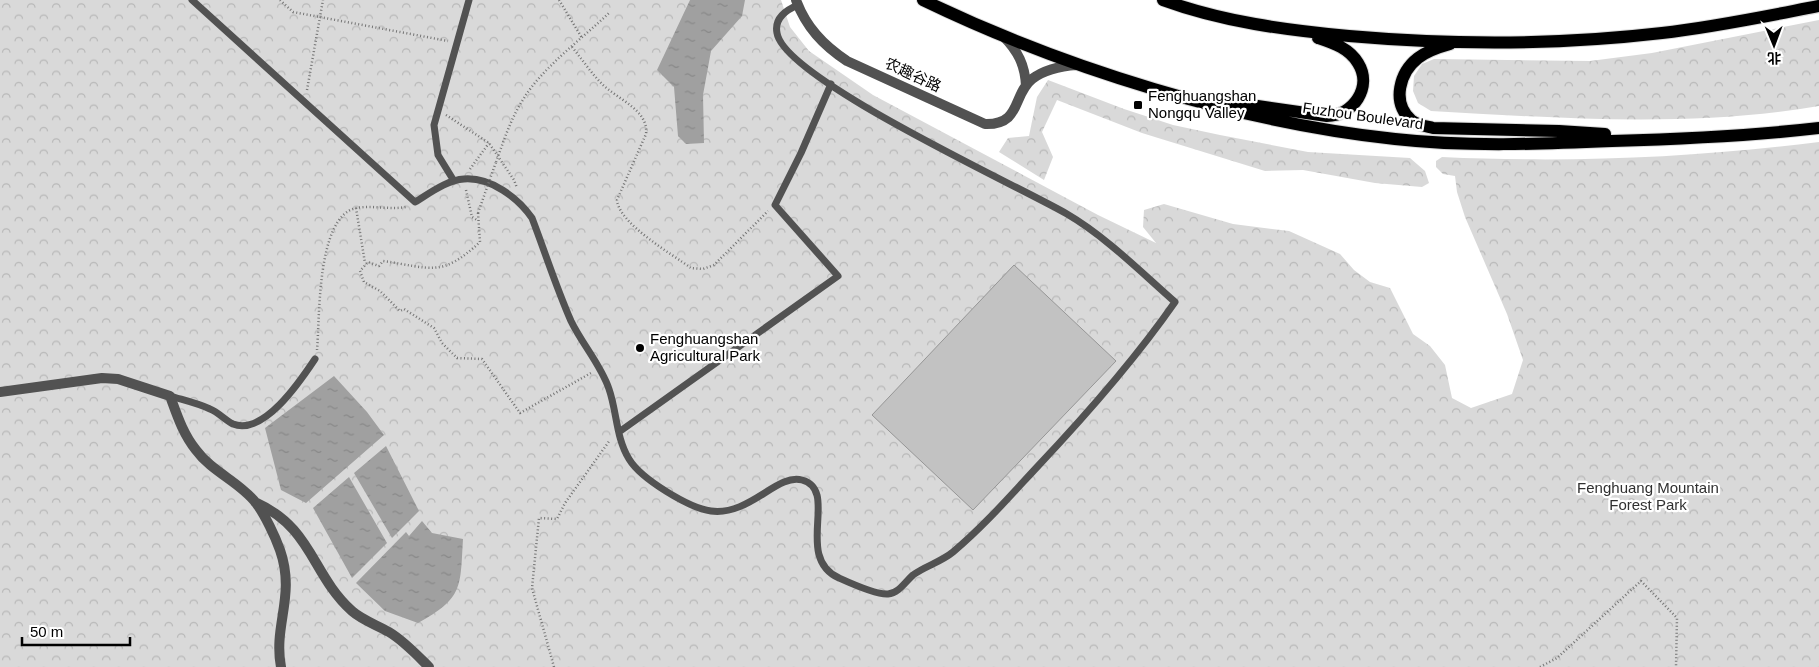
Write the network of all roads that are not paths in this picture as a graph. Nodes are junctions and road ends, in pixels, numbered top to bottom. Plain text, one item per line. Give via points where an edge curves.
1 (192, 0) edge
2 (469, 0) edge
3 (923, 0) edge
4 (1164, 0) edge
5 (797, 2) edge
6 (1819, 6) edge
7 (1293, 30) junction
8 (1003, 36) junction
9 (1457, 41) junction
10 (1083, 64) junction
11 (831, 84) junction
12 (1026, 86) junction
13 (1197, 100) junction
14 (1819, 128) edge
15 (1666, 139) junction
16 (454, 181) junction
17 (315, 359) road end
18 (0, 392) edge
19 (170, 396) junction
20 (619, 432) junction
21 (255, 502) junction
22 (281, 667) edge
23 (429, 667) edge

1 - 16 lane via 416,202
2 - 16 lane via 434,125 438,155
3 - 8 main road, Fuzhou Boulevard
4 - 7 main road via 1219,16
5 - 11 lane via 778,20 778,38 791,53
5 - 12 street, 农趣谷路 via 816,35 827,48 846,61 977,121 994,124 1009,117
6 - 9 main road via 1664,33 1577,41
7 - 9 main road via 1384,39
7 - 13 main road via 1346,49 1359,64 1361,92 1345,113 1327,116 1267,106
8 - 10 main road, Fuzhou Boulevard
8 - 12 street via 1018,53
9 - 15 main road via 1419,57 1403,76 1400,90 1402,106 1418,125
10 - 12 street via 1046,71 1031,79
10 - 13 main road, Fuzhou Boulevard
11 - 20 lane via 775,205 838,276
11 - 20 lane via 917,136 1068,214 1117,250 1175,302 1140,352 1016,489 953,552 889,594 834,576 823,566 816,546 819,499 816,491 805,481 793,478 782,482 735,509 713,512 697,508 645,477 629,460
13 - 15 main road, Fuzhou Boulevard via 1306,126 1396,139 1525,144
14 - 15 main road, Fuzhou Boulevard
16 - 20 lane via 480,181 509,194 532,218 572,322 610,390
17 - 19 lane via 293,393 256,422 233,424 212,409
18 - 19 street via 102,378 118,379
19 - 21 street via 184,435 196,452
21 - 22 street via 280,549 285,568 287,601 279,638
21 - 23 street via 279,514 300,534 326,579 354,613 389,632

